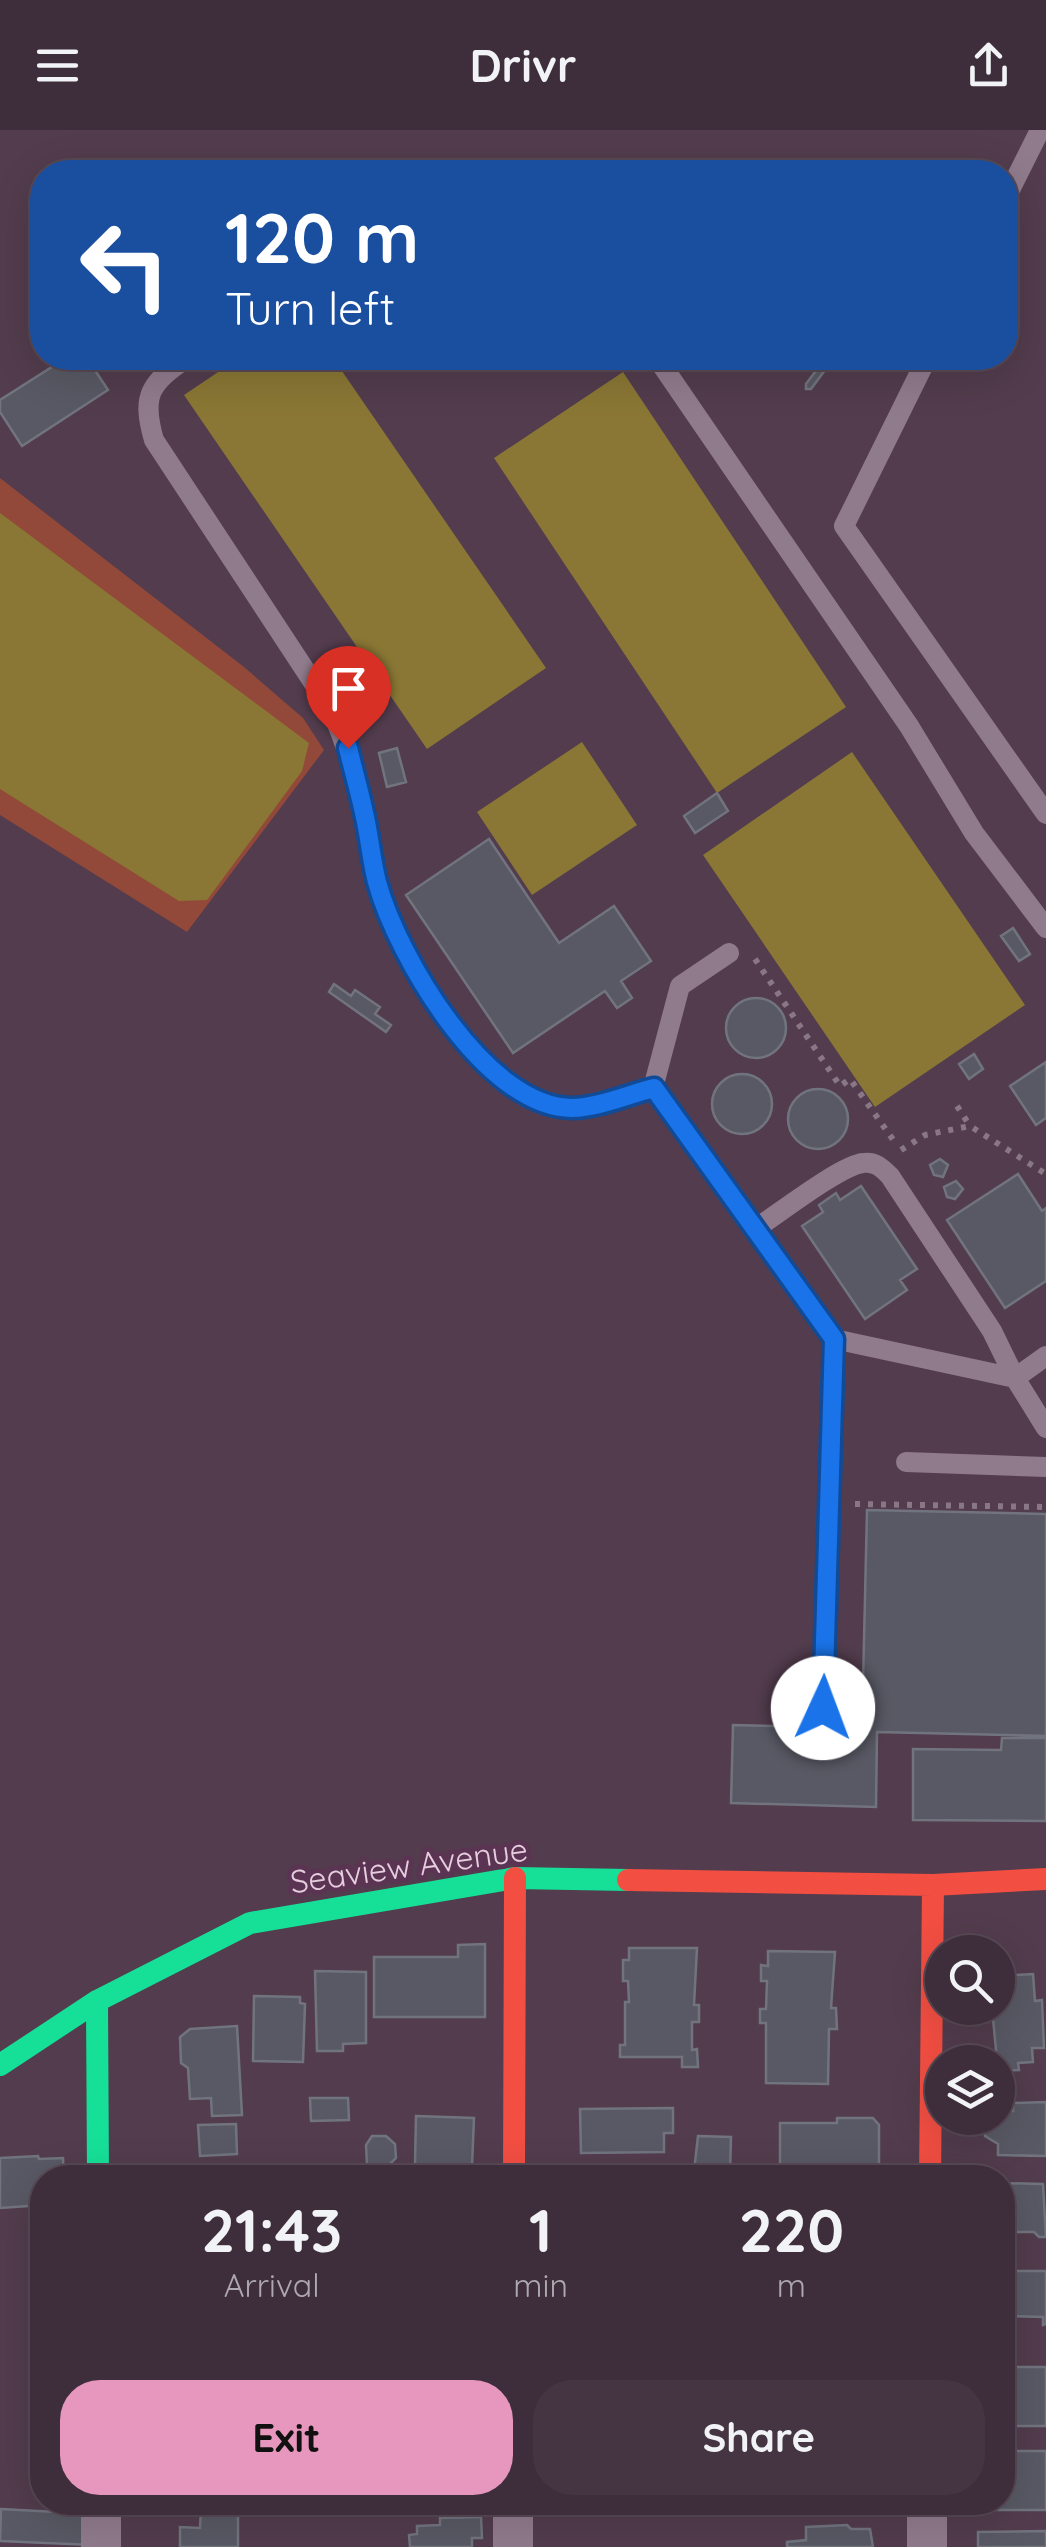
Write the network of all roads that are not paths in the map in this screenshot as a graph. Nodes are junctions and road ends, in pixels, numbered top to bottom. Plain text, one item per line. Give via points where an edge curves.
1 (1040, 130) edge
2 (1018, 174) edge
3 (168, 370) edge
4 (666, 370) edge
5 (922, 370) edge
6 (1046, 814) edge
7 (1046, 928) edge
8 (737, 949) road end
9 (654, 1088) junction
10 (755, 1229) junction
11 (834, 1339) junction
12 (1046, 1356) edge
13 (1015, 1378) junction
14 (1046, 1428) edge
15 (906, 1462) dead end
16 (1046, 1466) edge
17 (823, 1708) dead end
18 (514, 1878) junction
19 (1046, 1879) edge
20 (933, 1884) junction
21 (96, 2000) junction
22 (0, 2065) edge
23 (98, 2165) edge
24 (514, 2165) edge
25 (930, 2165) edge
26 (101, 2515) edge
27 (513, 2515) edge
28 (928, 2515) edge
29 (102, 2547) edge
30 (513, 2547) edge
31 (927, 2547) edge

1 - 2 lane
3 - 9 lane via 148,395 154,440 332,712 348,748 377,882 396,933 450,1023 484,1065 545,1103 574,1108
4 - 7 lane via 910,726 974,832
5 - 6 lane via 844,526
8 - 9 lane via 680,986
9 - 10 lane
10 - 11 lane
10 - 13 lane via 845,1170 863,1162 880,1165 992,1331
11 - 13 lane
11 - 17 lane
12 - 13 lane
13 - 14 lane
15 - 16 lane
18 - 20 street, Seaview Avenue
18 - 21 street, Seaview Avenue via 250,1923
18 - 24 street
19 - 20 street, Seaview Avenue
20 - 25 street
21 - 22 street, Seaview Avenue
21 - 23 street
26 - 29 street
27 - 30 street
28 - 31 street

